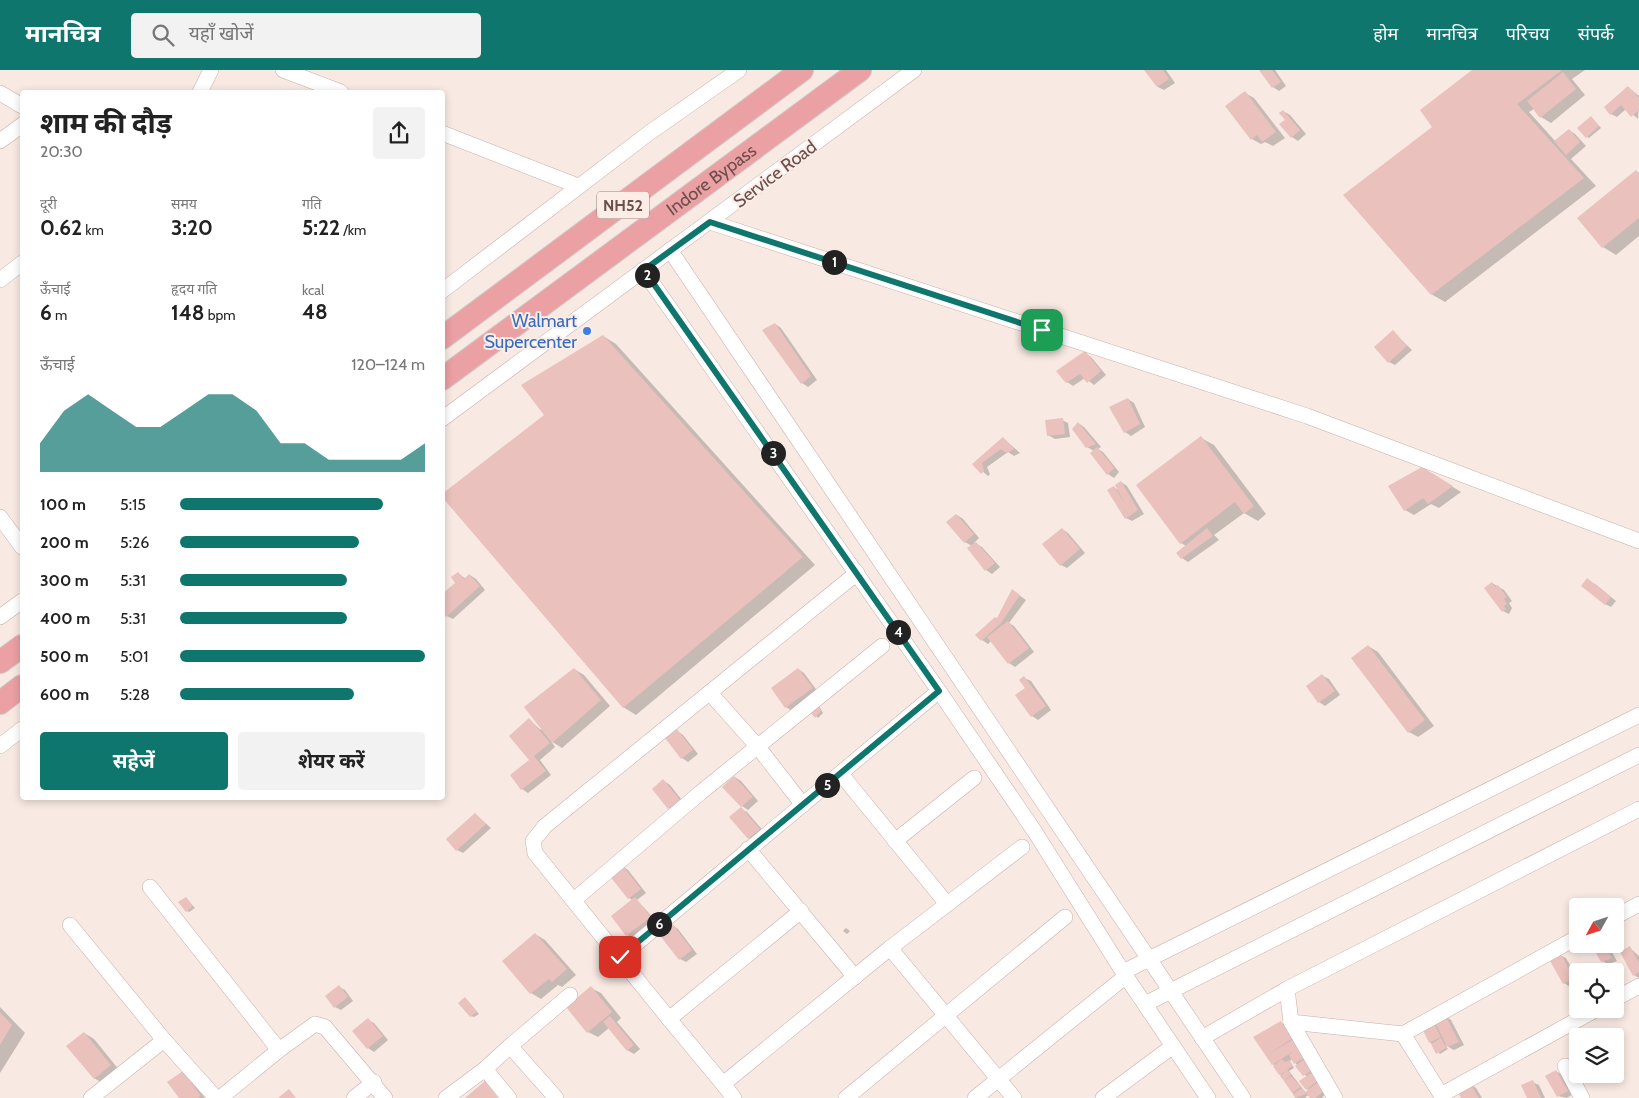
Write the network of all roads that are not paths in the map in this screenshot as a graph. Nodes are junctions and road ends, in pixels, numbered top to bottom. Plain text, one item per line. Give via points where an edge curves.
1 (211, 70) edge
2 (284, 70) edge
3 (738, 70) edge
4 (802, 70) edge
5 (860, 70) edge
6 (914, 70) edge
7 (201, 90) edge
8 (336, 90) edge
9 (0, 93) edge
10 (20, 105) edge
11 (20, 126) edge
12 (445, 134) edge
13 (0, 141) edge
14 (578, 186) junction
15 (710, 222) junction
16 (670, 250) junction
17 (20, 265) edge
18 (644, 270) junction
19 (0, 280) edge
20 (445, 289) edge
21 (445, 336) edge
22 (445, 377) edge
23 (445, 417) edge
24 (0, 517) edge
25 (1639, 541) edge
26 (20, 544) edge
27 (858, 573) junction
28 (20, 603) edge
29 (0, 618) edge
30 (882, 646) dead end
31 (20, 647) edge
32 (0, 662) edge
33 (20, 688) edge
34 (939, 691) junction
35 (710, 693) junction
36 (0, 703) edge
37 (1639, 715) edge
38 (20, 731) edge
39 (0, 746) edge
40 (758, 748) junction
41 (1639, 755) edge
42 (841, 774) junction
43 (974, 778) dead end
44 (803, 805) junction
45 (1639, 809) edge
46 (895, 841) junction
47 (1022, 847) dead end
48 (748, 849) junction
49 (150, 887) dead end
50 (574, 900) junction
51 (947, 904) junction
52 (1639, 904) edge
53 (801, 911) junction
54 (1624, 912) edge
55 (1065, 917) dead end
56 (70, 925) dead end
57 (1569, 942) edge
58 (890, 948) junction
59 (620, 957) junction
60 (1149, 958) junction
61 (1125, 974) junction
62 (855, 977) junction
63 (1639, 986) edge
64 (1170, 989) junction
65 (1287, 989) junction
66 (1624, 994) edge
67 (570, 995) dead end
68 (1145, 1004) junction
69 (946, 1015) junction
70 (1581, 1018) edge
71 (669, 1019) junction
72 (1291, 1022) junction
73 (1403, 1034) junction
74 (1202, 1038) junction
75 (164, 1040) junction
76 (510, 1046) junction
77 (1173, 1046) junction
78 (280, 1050) junction
79 (1565, 1066) dead end
80 (485, 1069) junction
81 (998, 1079) junction
82 (374, 1082) junction
83 (723, 1084) junction
84 (1442, 1096) edge
85 (92, 1098) edge
86 (216, 1098) edge
87 (220, 1098) edge
88 (354, 1098) edge
89 (385, 1098) edge
90 (446, 1098) edge
91 (510, 1098) edge
92 (556, 1098) edge
93 (734, 1098) edge
94 (846, 1098) edge
95 (975, 1098) edge
96 (1014, 1098) edge
97 (1103, 1098) edge
98 (1208, 1098) edge
99 (1243, 1098) edge
100 (1334, 1098) edge
101 (1582, 1098) edge

1 - 7 street
2 - 8 street
3 - 14 street
4 - 21 highway, Indore Bypass / NH52
5 - 22 highway, Indore Bypass / NH52
6 - 15 street, Service Road
9 - 10 street
11 - 13 street
12 - 14 street
14 - 20 street
15 - 16 street, Service Road
15 - 25 street via 1307,416
16 - 18 street, Service Road
16 - 60 street
17 - 19 street
18 - 23 street, Service Road
18 - 27 street
24 - 26 street
27 - 34 street
27 - 35 street
28 - 29 street
30 - 40 street
31 - 32 highway
33 - 36 highway
34 - 42 street
34 - 61 street via 1036,832
35 - 40 street
35 - 50 street via 545,826 533,841 535,853
37 - 60 street
38 - 39 street
40 - 44 street
40 - 50 street
41 - 64 street
42 - 44 street
42 - 46 street
43 - 46 street
44 - 48 street
45 - 65 street
46 - 51 street
47 - 51 street
48 - 53 street
48 - 59 street
49 - 78 street
50 - 59 street
51 - 58 street
52 - 54 street
53 - 62 street
53 - 71 street
55 - 69 street
56 - 75 street
57 - 73 street
58 - 62 street
58 - 69 street
59 - 71 street
60 - 61 street
60 - 64 street
61 - 68 street
61 - 81 street
62 - 83 street
63 - 66 street
64 - 68 street
64 - 74 street
65 - 72 street
65 - 74 street
67 - 76 street
68 - 77 street
69 - 81 street
69 - 94 street
70 - 84 street
71 - 83 street
72 - 73 street
72 - 100 street
73 - 84 street
74 - 99 street
75 - 85 street
75 - 86 street
76 - 80 street
76 - 92 street
77 - 97 street
77 - 98 street
78 - 82 street via 315,1024 325,1027
78 - 87 street
79 - 101 street
80 - 90 street
80 - 91 street
81 - 95 street
81 - 96 street
82 - 88 street
82 - 89 street
83 - 93 street

